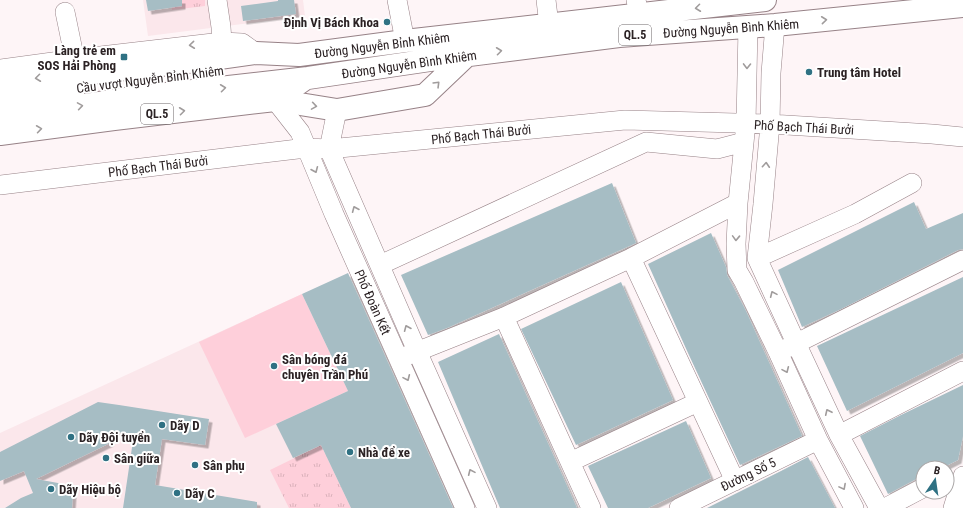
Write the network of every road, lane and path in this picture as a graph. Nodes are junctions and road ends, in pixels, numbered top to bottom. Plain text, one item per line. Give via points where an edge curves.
1 (216, 0) edge
2 (397, 0) edge
3 (546, 0) edge
4 (764, 0) edge
5 (963, 6) edge
6 (637, 7) edge
7 (65, 12) dead end
8 (549, 25) junction
9 (775, 25) junction
10 (748, 27) junction
11 (405, 41) junction
12 (222, 42) junction
13 (256, 53) junction
14 (299, 56) junction
15 (466, 56) junction
16 (76, 66) junction
17 (0, 69) edge
18 (308, 78) junction
19 (0, 83) edge
20 (0, 100) edge
21 (275, 100) junction
22 (337, 110) junction
23 (0, 118) edge
24 (746, 123) junction
25 (770, 124) junction
26 (0, 134) edge
27 (963, 136) edge
28 (744, 142) junction
29 (306, 148) junction
30 (329, 149) junction
31 (912, 183) dead end
32 (0, 185) edge
33 (738, 203) junction
34 (631, 258) junction
35 (757, 258) junction
36 (963, 260) edge
37 (380, 265) junction
38 (504, 317) junction
39 (796, 343) junction
40 (417, 351) junction
41 (778, 352) junction
42 (399, 359) junction
43 (963, 371) edge
44 (698, 402) junction
45 (839, 434) junction
46 (818, 440) junction
47 (570, 462) junction
48 (963, 476) edge
49 (735, 480) junction
50 (915, 492) edge
51 (465, 508) edge
52 (487, 508) edge
53 (592, 508) edge
54 (679, 508) edge
55 (854, 508) edge
56 (879, 508) edge
57 (885, 508) edge
58 (953, 508) edge

1 - 12 street
2 - 11 street
3 - 8 street
4 -> 6 highway, Đường Nguyễn Bỉnh Khiêm / QL.5
9 -> 5 highway, Đường Nguyễn Bình Khiêm / QL.5
6 - 8 highway, Đường Nguyễn Bỉnh Khiêm / QL.5
7 - 16 street
8 - 11 highway, Đường Nguyễn Bỉnh Khiêm / QL.5
9 - 10 highway, Đường Nguyễn Bình Khiêm / QL.5
9 - 25 street
15 -> 10 highway, Đường Nguyễn Bình Khiêm / QL.5 via 619,36
10 -> 24 street
11 - 14 highway, Đường Nguyễn Bỉnh Khiêm / QL.5
12 - 13 street via 242,43
12 -> 16 street
13 - 14 highway, Đường Nguyễn Bỉnh Khiêm / QL.5
13 - 16 highway, Đường Nguyễn Bỉnh Khiêm / QL.5 via 205,60
14 - 20 highway, Cầu vượt Nguyễn Bỉnh Khiêm / QL.5 via 231,69 126,81
15 - 18 highway, Đường Nguyễn Bình Khiêm / QL.5
22 -> 15 highway via 425,96
16 - 17 street
16 -> 19 highway, Đường Nguyễn Bỉnh Khiêm / QL.5
18 - 21 highway, Đường Nguyễn Bỉnh Khiêm / QL.5
23 -> 18 highway, Cầu vượt Nguyễn Bỉnh Khiêm / QL.5 via 131,98
21 -> 22 highway
26 -> 21 highway, Đường Nguyễn Bỉnh Khiêm / QL.5
21 - 29 street, Phố Đoàn Kết via 300,132
22 - 30 street
24 - 25 street, Phố Bạch Thái Bưởi
24 - 28 street
24 - 30 street, Phố Bạch Thái Bưởi via 626,120
25 - 27 street, Phố Bạch Thái Bưởi
35 -> 25 street
28 - 33 street
28 - 37 street via 717,149 646,142
29 - 30 street, Phố Bạch Thái Bưởi
29 - 32 street, Phố Bạch Thái Bưởi
29 -> 42 street, Phố Đoàn Kết
37 -> 30 street, Phố Đoàn Kết
31 - 35 street via 855,214
33 - 34 street
33 -> 41 street via 737,270
34 - 38 street
34 - 44 street
39 -> 35 street
36 - 39 street
40 -> 37 street, Phố Đoàn Kết
38 - 40 street
38 - 47 street
39 - 41 street
45 -> 39 street
40 - 42 street
52 -> 40 street, Phố Đoàn Kết
41 -> 46 street
42 -> 51 street, Phố Đoàn Kết
43 - 45 street
44 - 47 street
44 - 49 street
45 - 56 street
46 - 49 street, Đường Số 5
46 -> 55 street
47 - 53 street
48 - 58 street
49 - 54 street, Đường Số 5
50 - 57 street

